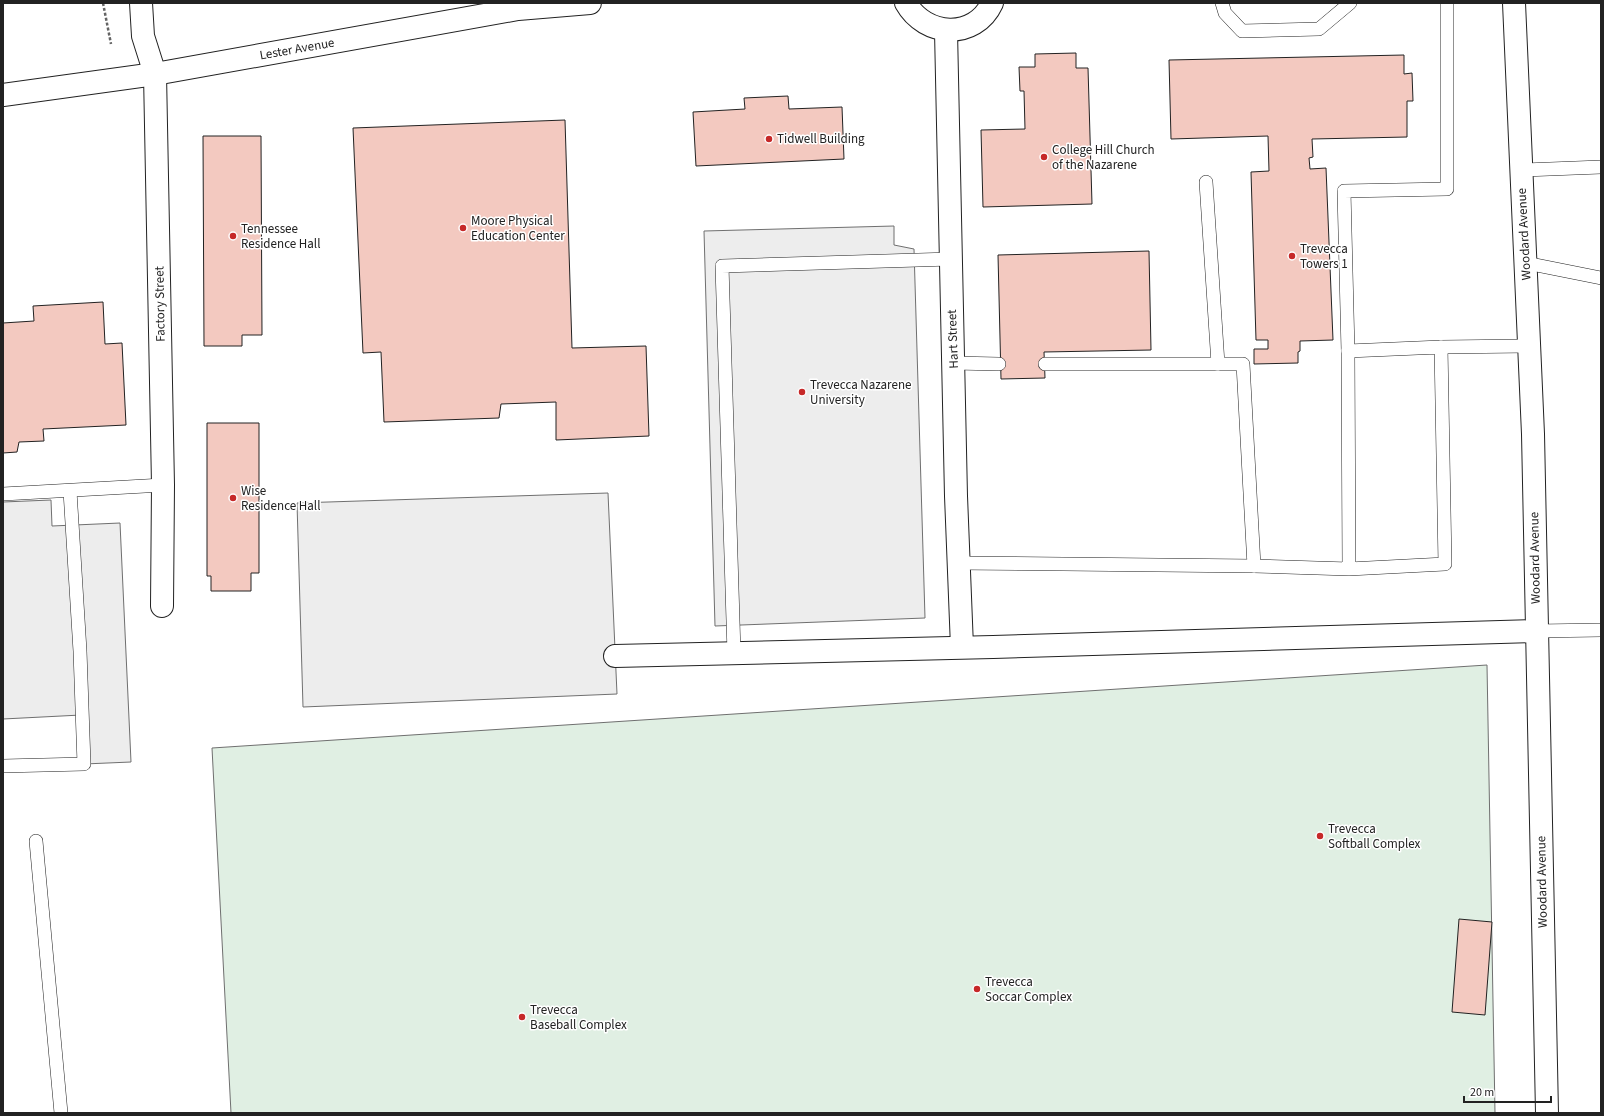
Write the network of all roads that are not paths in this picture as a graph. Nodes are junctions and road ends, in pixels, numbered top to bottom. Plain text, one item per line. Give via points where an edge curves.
1 (141, 3) edge
2 (590, 3) edge
3 (906, 3) edge
4 (992, 3) edge
5 (1222, 3) edge
6 (1350, 3) edge
7 (1448, 3) edge
8 (1514, 3) edge
9 (946, 31) junction
10 (156, 74) junction
11 (3, 95) edge
12 (1601, 167) edge
13 (1521, 170) junction
14 (1206, 182) dead end
15 (951, 259) junction
16 (1526, 263) junction
17 (1601, 278) edge
18 (1442, 346) junction
19 (1529, 346) junction
20 (1348, 351) junction
21 (954, 364) junction
22 (999, 364) dead end
23 (1045, 364) dead end
24 (1218, 364) junction
25 (163, 486) junction
26 (70, 491) junction
27 (3, 494) edge
28 (958, 564) junction
29 (1254, 566) junction
30 (1348, 569) junction
31 (162, 606) dead end
32 (1537, 630) junction
33 (1601, 630) edge
34 (962, 647) junction
35 (734, 653) junction
36 (615, 656) dead end
37 (3, 766) edge
38 (36, 841) dead end
39 (61, 1113) edge
40 (1547, 1113) edge

1 - 10 street, Factory Street via 143,36
2 - 10 street, Lester Avenue via 518,9
3 - 9 street via 921,21
4 - 9 street via 978,20 964,28
5 - 6 lane via 1225,13 1242,30 1319,30
7 - 20 lane via 1447,189 1344,191
8 - 13 street, Woodard Avenue
9 - 15 street, Hart Street
10 - 11 street, Lester Avenue
10 - 25 street, Factory Street
12 - 13 lane
13 - 16 street, Woodard Avenue
14 - 24 lane
15 - 21 street, Hart Street
15 - 35 lane via 722,266
16 - 17 lane
16 - 19 street, Woodard Avenue
18 - 19 lane
18 - 20 lane
18 - 30 lane via 1445,564
19 - 32 street, Woodard Avenue
20 - 30 lane
21 - 22 lane
21 - 28 street, Hart Street
23 - 24 lane
24 - 29 lane via 1243,364
25 - 26 lane
25 - 31 street, Factory Street
26 - 27 lane
26 - 37 lane via 84,764
28 - 29 lane
28 - 34 street, Hart Street
29 - 30 lane
32 - 33 lane
32 - 34 street
32 - 40 street, Woodard Avenue
34 - 35 street
35 - 36 street
38 - 39 lane

